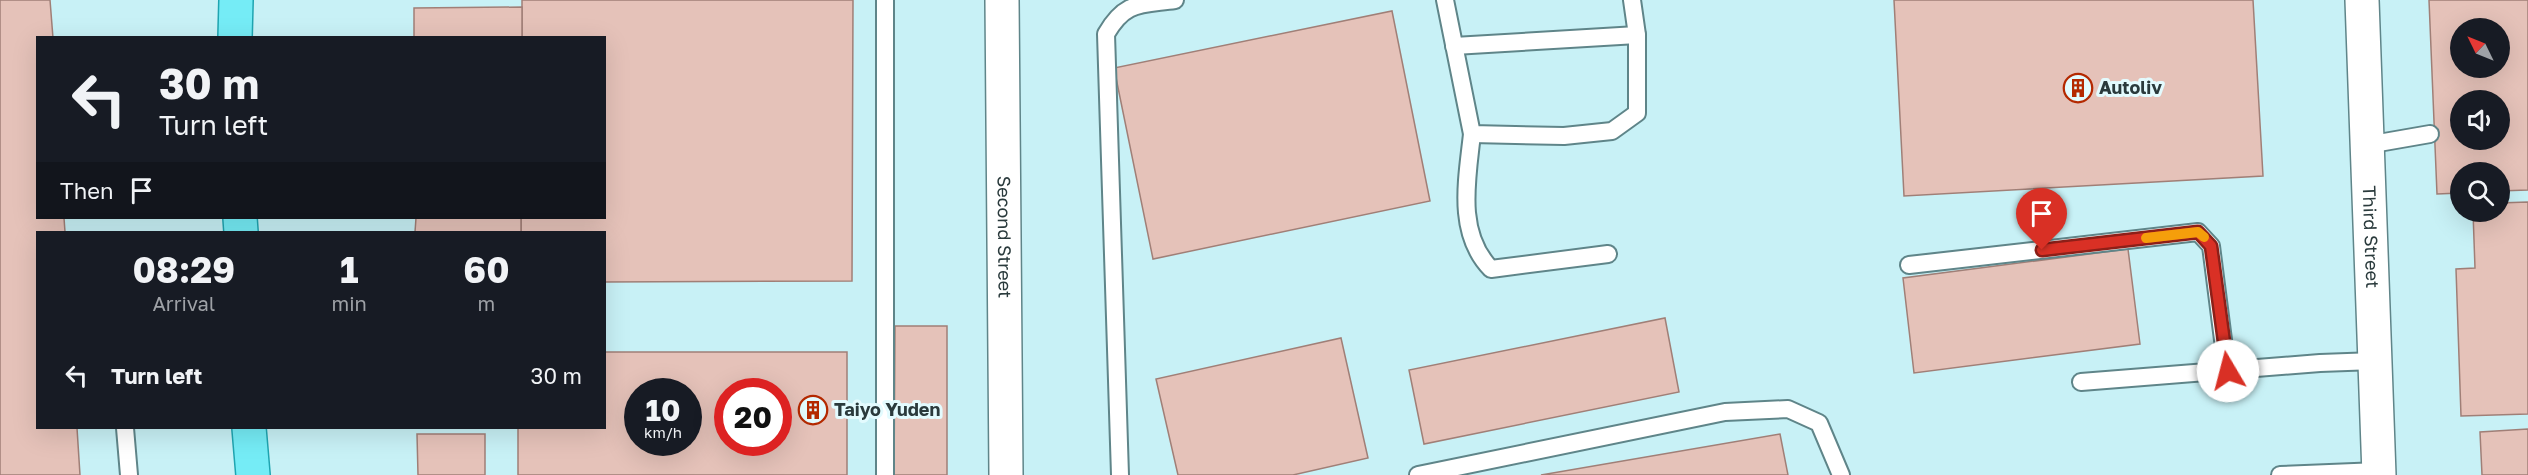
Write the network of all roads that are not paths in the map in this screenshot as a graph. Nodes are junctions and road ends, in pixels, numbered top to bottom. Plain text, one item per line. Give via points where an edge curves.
1 (236, 0) edge
2 (885, 0) edge
3 (1002, 0) edge
4 (1174, 0) edge
5 (1445, 0) edge
6 (1632, 0) edge
7 (2362, 0) edge
8 (1637, 35) junction
9 (235, 36) edge
10 (1454, 46) junction
11 (1472, 134) junction
12 (2430, 134) dead end
13 (2367, 146) junction
14 (1608, 254) dead end
15 (1908, 265) dead end
16 (2375, 361) junction
17 (2228, 371) junction
18 (2081, 382) dead end
19 (125, 429) edge
20 (249, 429) edge
21 (2379, 473) edge
22 (129, 475) edge
23 (253, 475) edge
24 (885, 475) edge
25 (1006, 475) edge
26 (1120, 475) edge
27 (1418, 475) edge
28 (1841, 475) edge
29 (2280, 475) edge

1 - 9 main road
2 - 24 lane
3 - 25 street, Second Street
4 - 26 lane via 1132,6 1115,18 1106,34
5 - 10 lane
6 - 8 lane
7 - 13 street, Third Street
8 - 10 lane
8 - 11 lane via 1637,113 1612,131 1564,136
10 - 11 lane
11 - 14 lane via 1465,198 1471,236 1480,257 1491,268
12 - 13 lane
13 - 16 street, Third Street
15 - 17 lane via 2198,232 2211,246
16 - 17 lane
16 - 21 street, Third Street
17 - 18 lane
19 - 22 lane
20 - 23 main road
21 - 29 lane
27 - 28 lane via 1725,412 1788,409 1819,423

